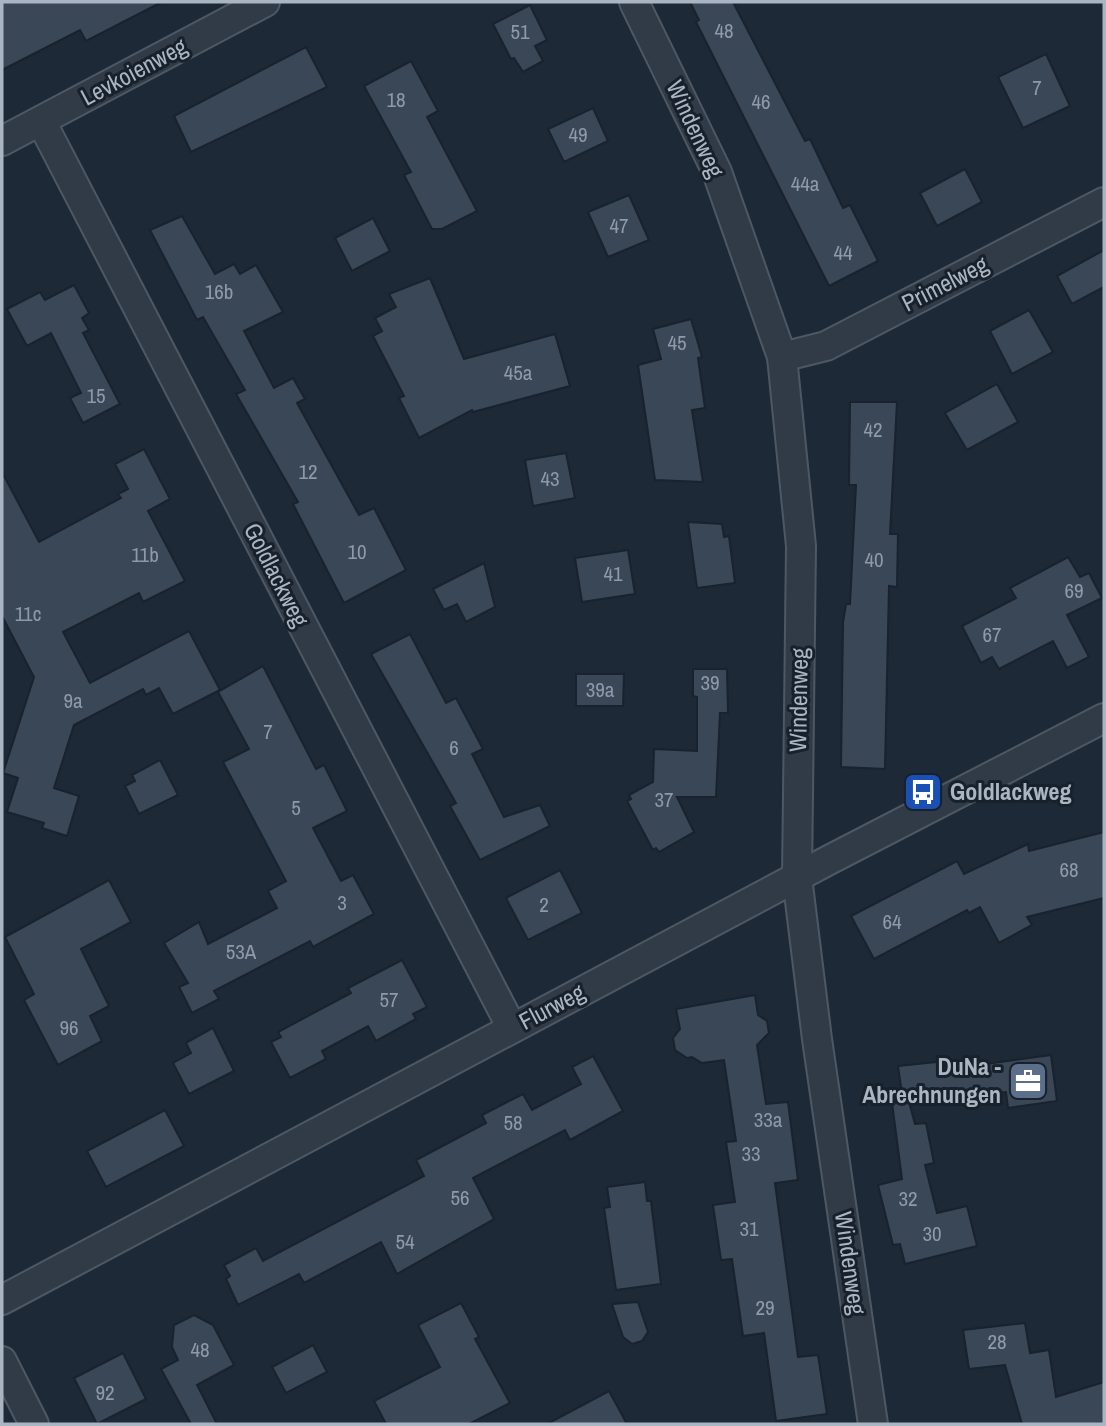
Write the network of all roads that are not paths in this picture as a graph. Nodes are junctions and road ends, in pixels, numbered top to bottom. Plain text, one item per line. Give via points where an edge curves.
1 (265, 2) edge
2 (634, 2) edge
3 (41, 121) junction
4 (2, 141) edge
5 (1104, 202) edge
6 (782, 357) junction
7 (1104, 718) edge
8 (797, 877) junction
9 (512, 1028) junction
10 (2, 1300) edge
11 (2, 1362) edge
12 (34, 1424) edge
13 (873, 1424) edge

1 - 3 street, Levkoienweg
2 - 6 street, Windenweg via 717,172
3 - 4 street, Levkoienweg
3 - 9 street, Goldlackweg
5 - 6 street, Primelweg via 826,346
6 - 8 street, Windenweg via 801,546
7 - 8 street, Flurweg
8 - 9 street, Flurweg
8 - 13 street, Windenweg
9 - 10 street, Flurweg
11 - 12 street

